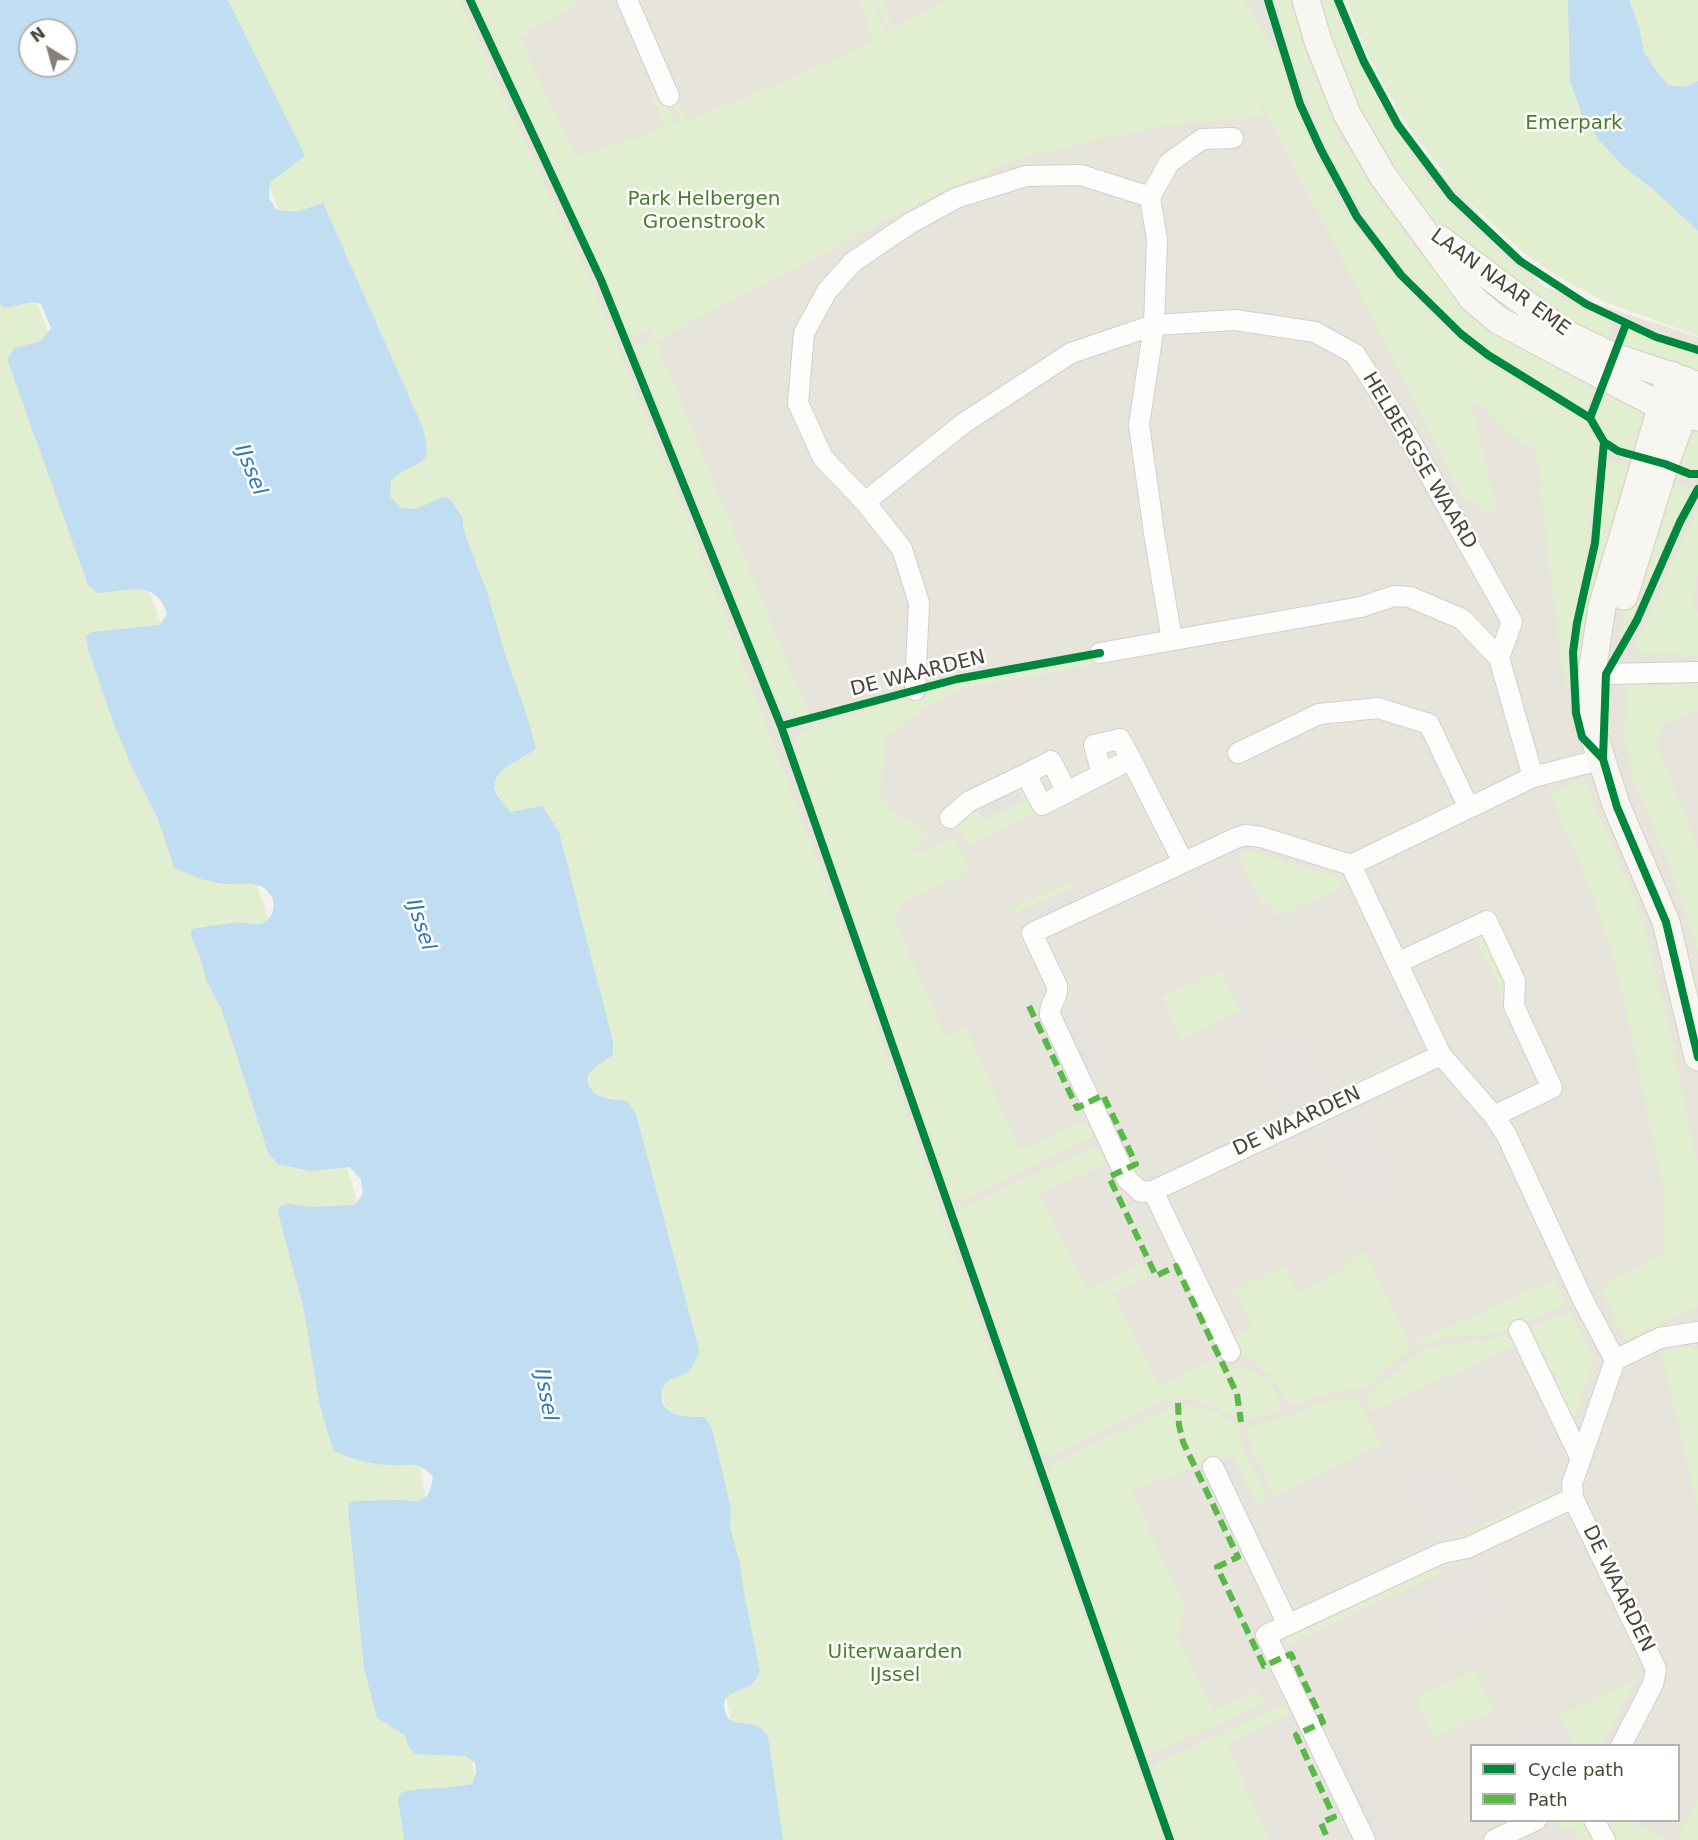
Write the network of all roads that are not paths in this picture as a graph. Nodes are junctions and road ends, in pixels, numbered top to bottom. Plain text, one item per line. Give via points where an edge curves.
1 (627, 0) edge
2 (1306, 0) edge
3 (669, 96) dead end
4 (1233, 138) dead end
5 (1150, 197) junction
6 (1420, 225) junction
7 (1154, 325) junction
8 (1688, 381) edge
9 (1681, 412) edge
10 (865, 502) junction
11 (1172, 640) junction
12 (1100, 653) dead end
13 (1499, 658) junction
14 (1698, 672) edge
15 (1599, 673) junction
16 (915, 690) dead end
17 (1238, 753) dead end
18 (1131, 759) junction
19 (1603, 759) junction
20 (1026, 774) junction
21 (1102, 774) junction
22 (1533, 777) junction
23 (1066, 792) junction
24 (1469, 808) junction
25 (950, 818) dead end
26 (1183, 862) junction
27 (1351, 865) junction
28 (1397, 963) junction
29 (1441, 1055) junction
30 (1698, 1058) edge
31 (1494, 1116) junction
32 (1154, 1191) junction
33 (1519, 1330) dead end
34 (1698, 1332) edge
35 (1230, 1352) dead end
36 (1615, 1360) junction
37 (1580, 1457) junction
38 (1212, 1467) dead end
39 (1573, 1498) junction
40 (1288, 1625) junction
41 (1622, 1744) edge
42 (1534, 1822) edge
43 (1595, 1822) edge
44 (1365, 1840) edge
45 (1494, 1840) edge
46 (1605, 1840) edge

1 - 3 street
2 - 6 street, LAAN NAAR EME via 1347,114 1383,176
4 - 5 street via 1202,140 1194,145 1169,163
5 - 7 street via 1157,240
5 - 10 street via 1081,175 1026,176 956,198 853,262 827,291 804,333 798,403 824,458
6 - 8 street, LAAN NAAR EME via 1566,334 1612,356
6 - 9 street, LAAN NAAR EME via 1473,299 1498,320
7 - 10 street, HELBERGSE WAARD via 1071,353 964,423
7 - 11 street via 1139,425
7 - 13 street, HELBERGSE WAARD via 1235,320 1315,332 1355,354 1410,440 1512,622
8 - 9 street
9 - 15 street
10 - 16 street via 902,549 919,603
11 - 12 street
11 - 13 street via 1361,608 1394,596 1410,597 1462,619
13 - 22 street
14 - 15 street
15 - 19 street
17 - 24 street via 1319,714 1378,708 1429,724
18 - 21 street
18 - 21 street via 1120,739 1094,745
18 - 26 street
19 - 22 street
19 - 30 street via 1617,807 1666,922
20 - 23 street via 1042,805
20 - 23 street via 1051,761
20 - 25 street via 968,802
21 - 23 street
22 - 24 street
24 - 27 street
26 - 27 street via 1245,835
26 - 32 street via 1032,933 1057,986 1050,1015 1127,1179 1141,1192
27 - 28 street
28 - 29 street
28 - 31 street via 1486,921 1515,981 1514,1006 1552,1088
29 - 31 street
29 - 32 street, DE WAARDEN
31 - 36 street
32 - 35 street
33 - 37 street
34 - 36 street via 1660,1338
36 - 37 street
37 - 39 street via 1572,1484
38 - 40 street
39 - 40 street via 1467,1548 1442,1553
39 - 41 street, DE WAARDEN via 1656,1669 1653,1684
40 - 44 street via 1266,1635
42 - 45 street
43 - 46 street

